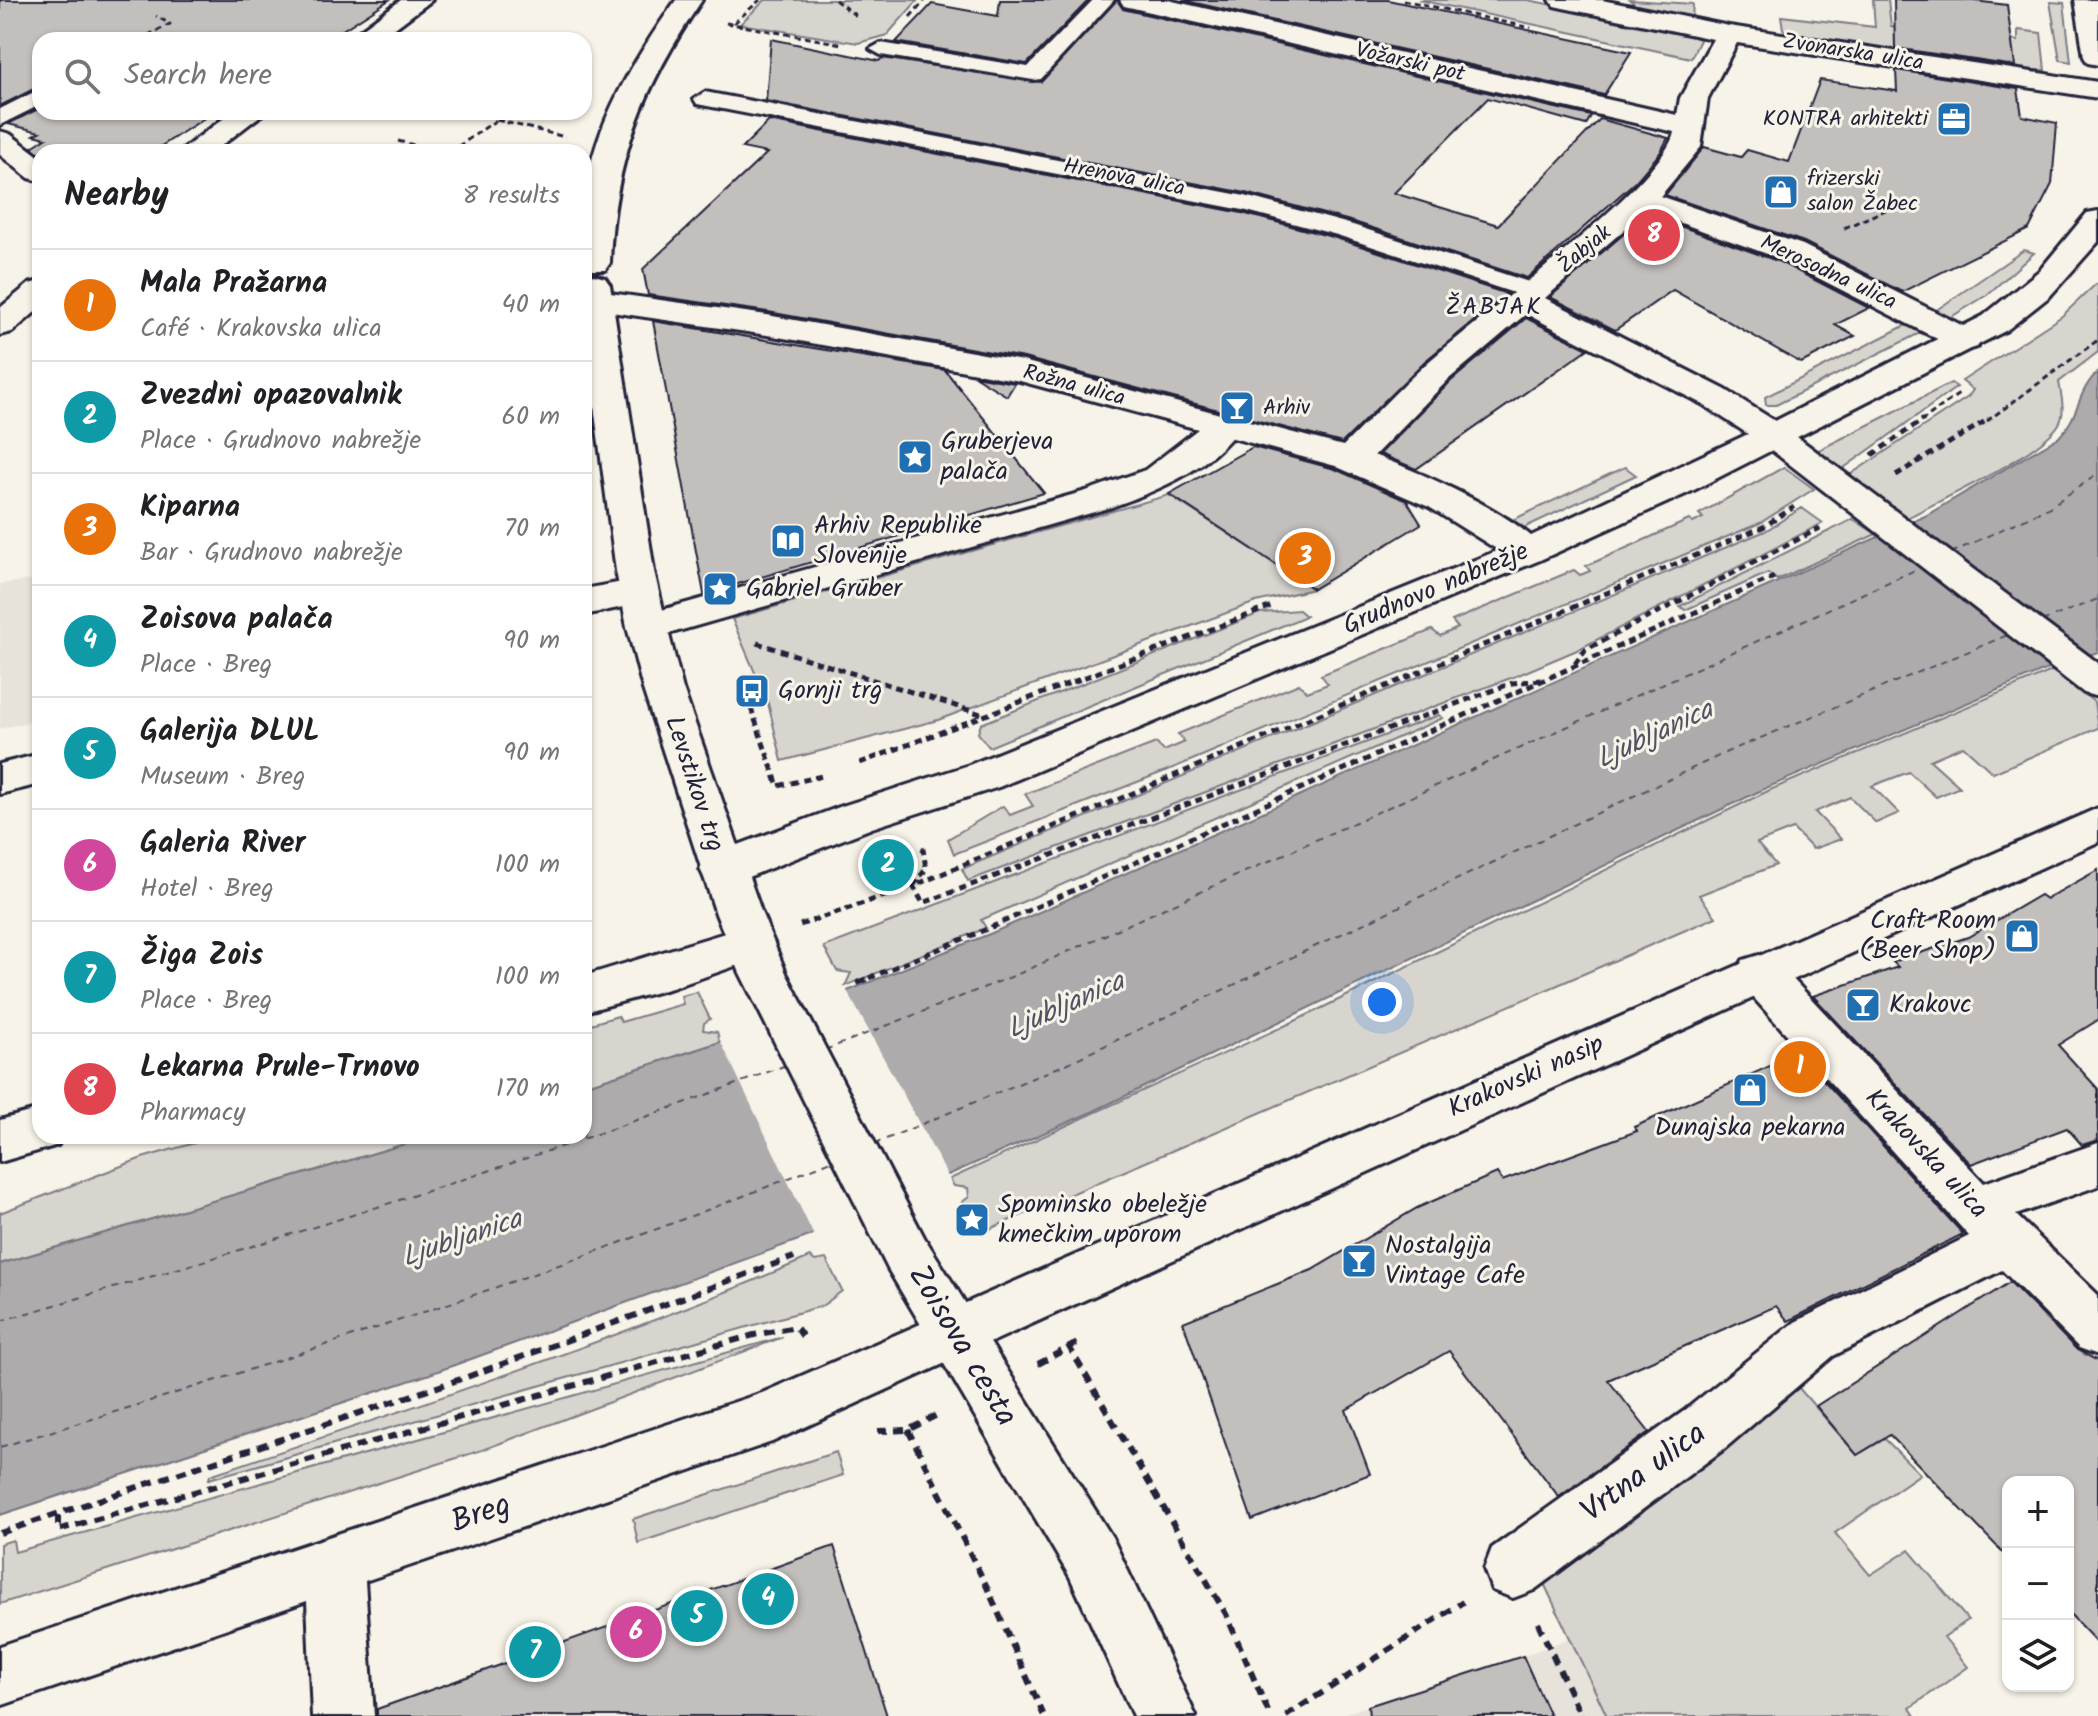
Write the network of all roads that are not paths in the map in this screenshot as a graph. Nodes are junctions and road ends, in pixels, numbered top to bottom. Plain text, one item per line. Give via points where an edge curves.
1 (419, 0) edge
2 (689, 0) edge
3 (1104, 0) edge
4 (1133, 0) edge
5 (1563, 0) edge
6 (2079, 0) edge
7 (2088, 0) edge
8 (1610, 5) edge
9 (1761, 10) dead end
10 (373, 32) edge
11 (1729, 34) junction
12 (1760, 39) junction
13 (881, 49) road end
14 (2098, 57) edge
15 (2098, 90) edge
16 (705, 99) dead end
17 (32, 100) edge
18 (0, 118) edge
19 (240, 120) edge
20 (1687, 126) junction
21 (0, 140) edge
22 (205, 144) edge
23 (32, 166) edge
24 (1642, 199) junction
25 (2098, 220) edge
26 (595, 283) junction
27 (1530, 296) junction
28 (32, 298) edge
29 (0, 325) edge
30 (1965, 340) junction
31 (1223, 425) junction
32 (1773, 435) junction
33 (1350, 459) junction
34 (1527, 552) junction
35 (592, 603) edge
36 (643, 610) junction
37 (2086, 674) edge
38 (32, 771) edge
39 (0, 779) edge
40 (2098, 824) edge
41 (722, 869) junction
42 (757, 958) junction
43 (1759, 973) junction
44 (592, 992) edge
45 (32, 1132) edge
46 (0, 1141) edge
47 (2098, 1164) edge
48 (1991, 1225) junction
49 (970, 1326) junction
50 (2098, 1331) edge
51 (335, 1564) junction
52 (1513, 1569) road end
53 (0, 1676) edge
54 (343, 1716) edge
55 (1165, 1716) edge

1 - 10 street
2 - 26 street, Levstikov trg via 657,43 608,147 598,198
3 - 13 lane via 1033,74
4 - 20 street, Vožarski pot
5 - 8 street, Zvonarska ulica
6 - 7 lane
7 - 14 street
8 - 11 street, Zvonarska ulica
9 - 12 street
11 - 12 street, Zvonarska ulica
11 - 20 street, Žabjak via 1694,98
12 - 15 street, Zvonarska ulica
16 - 27 lane, Hrenova ulica via 1245,203 1359,234
17 - 18 lane
19 - 22 street
20 - 24 street, Žabjak via 1686,147
21 - 23 street
24 - 27 street, Žabjak
24 - 30 street, Merosodna ulica via 1792,252
25 - 30 street, Grudnovo nabrežje via 2040,291
26 - 31 street, Rožna ulica via 767,325 1023,371
26 - 36 street, Levstikov trg
27 - 32 street, Hrenova ulica
27 - 33 street, Žabjak via 1427,382
28 - 29 street
30 - 32 street, Grudnovo nabrežje
31 - 33 street, Rožna ulica
31 - 36 street via 1158,478 1099,499 716,611
32 - 34 street, Grudnovo nabrežje
32 - 37 street, Hrenova ulica
33 - 34 street, Rožna ulica via 1404,478
34 - 41 street, Grudnovo nabrežje via 984,776
35 - 36 street
36 - 41 street, Levstikov trg
38 - 39 street
40 - 43 street, Krakovski nasip
41 - 42 street, Levstikov trg
42 - 44 street via 672,970
42 - 49 street, Zoisova cesta via 906,1253
43 - 48 street, Krakovska ulica
43 - 49 street, Krakovski nasip
45 - 46 street
47 - 48 street, Vrtna ulica
48 - 50 street, Krakovska ulica
48 - 52 street, Vrtna ulica via 1814,1339 1704,1430
49 - 51 street, Breg via 772,1416
49 - 55 street, Zoisova cesta via 1091,1557
51 - 53 street, Breg
51 - 54 street

